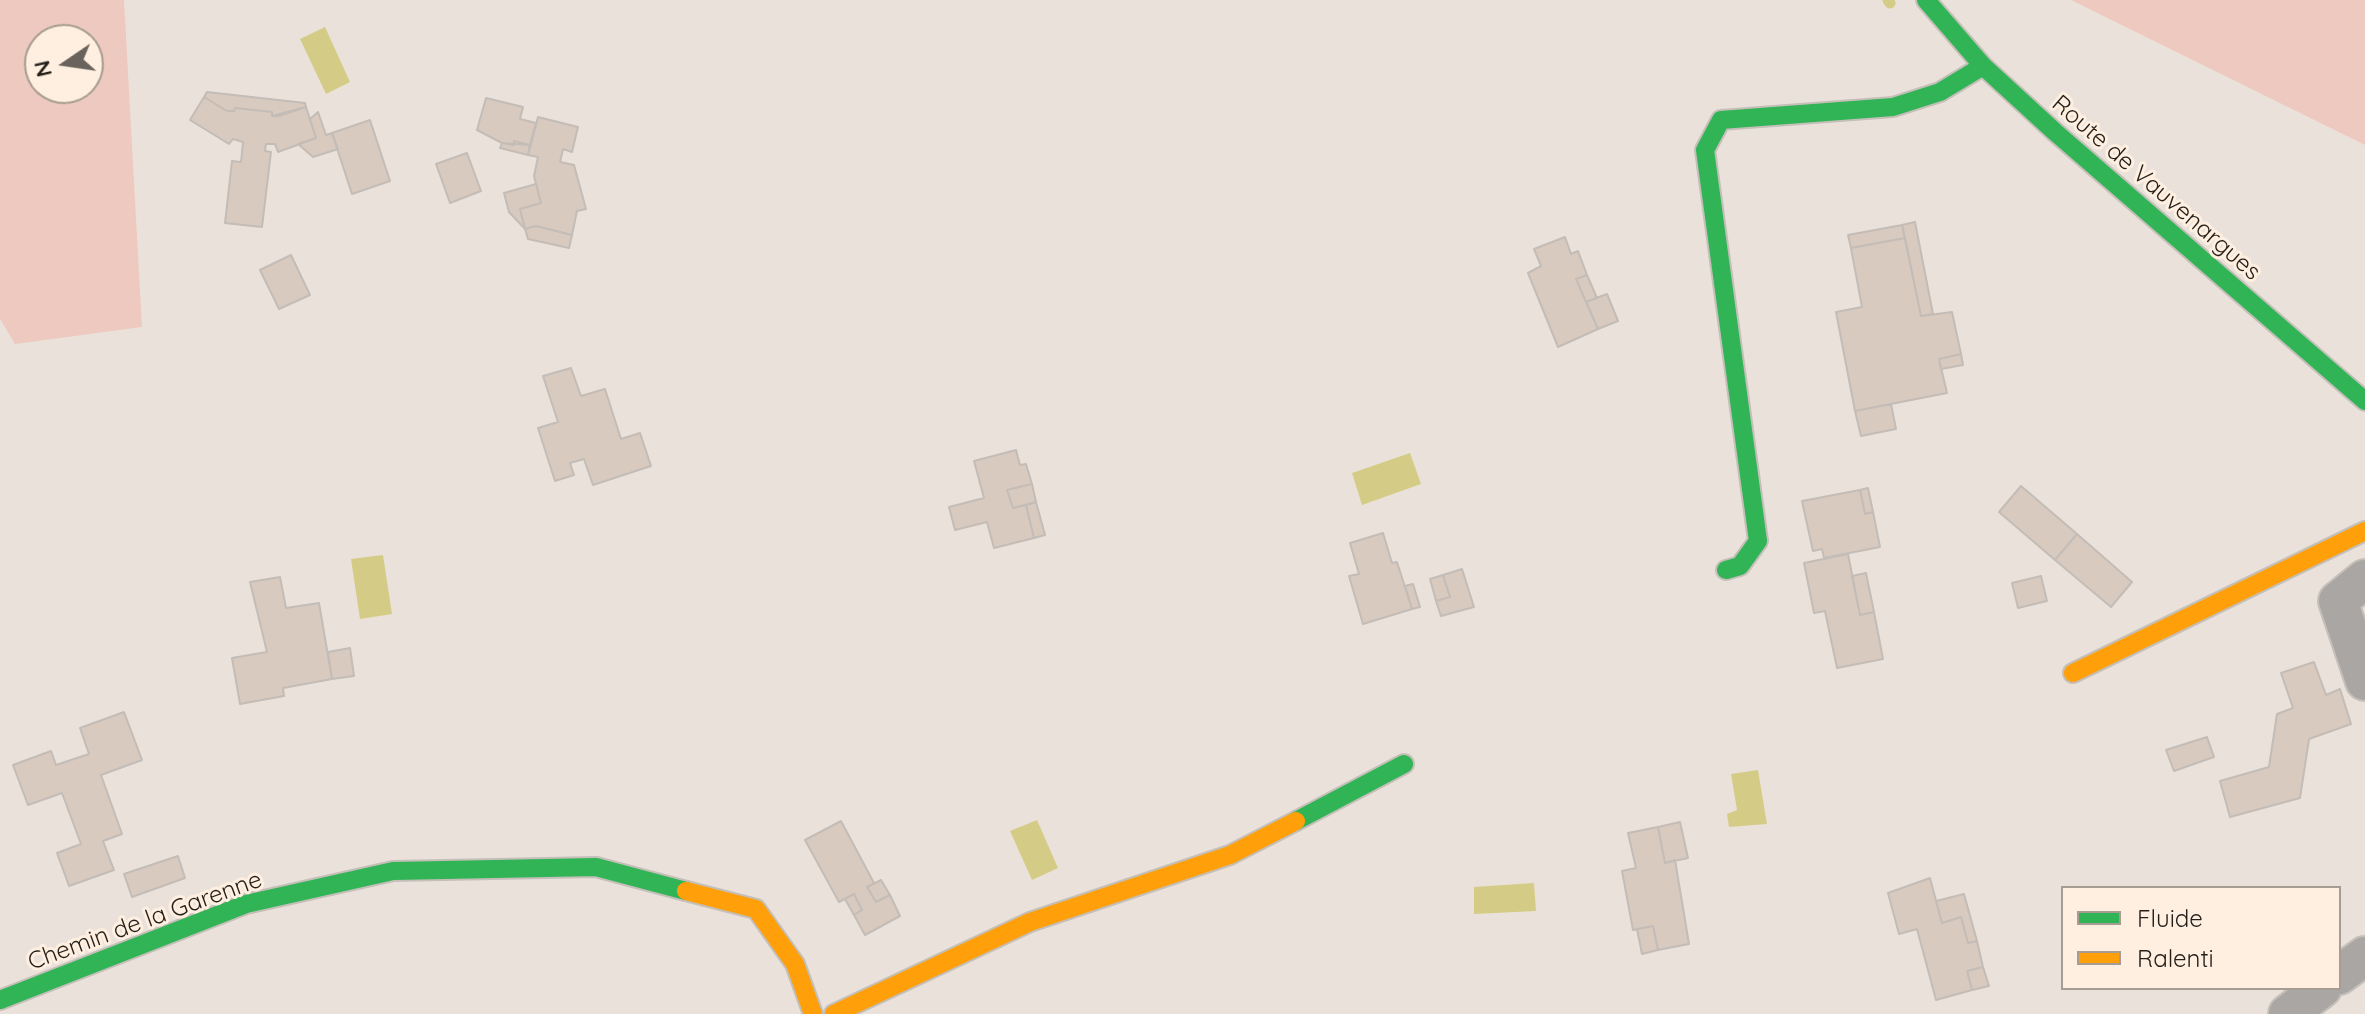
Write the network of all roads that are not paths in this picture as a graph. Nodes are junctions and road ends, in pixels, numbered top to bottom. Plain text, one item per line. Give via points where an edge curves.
1 (1926, 0) edge
2 (1983, 66) junction
3 (2365, 401) edge
4 (2365, 531) edge
5 (1726, 570) dead end
6 (2365, 579) edge
7 (2073, 673) dead end
8 (2365, 681) edge
9 (1404, 764) dead end
10 (2365, 956) edge
11 (2341, 974) edge
12 (2319, 990) edge
13 (0, 1000) edge
14 (813, 1014) edge
15 (834, 1014) edge
16 (2288, 1014) edge

1 - 2 street, Route de Vauvenargues
2 - 3 street, Route de Vauvenargues
2 - 5 street via 1940,92 1893,107 1721,120 1705,150 1758,541 1740,566
4 - 7 street
6 - 8 street via 2338,601
9 - 15 street via 1230,855 1030,922
10 - 11 street
12 - 16 street
13 - 14 street, Chemin de la Garenne via 246,904 393,871 596,867 756,909 795,964

